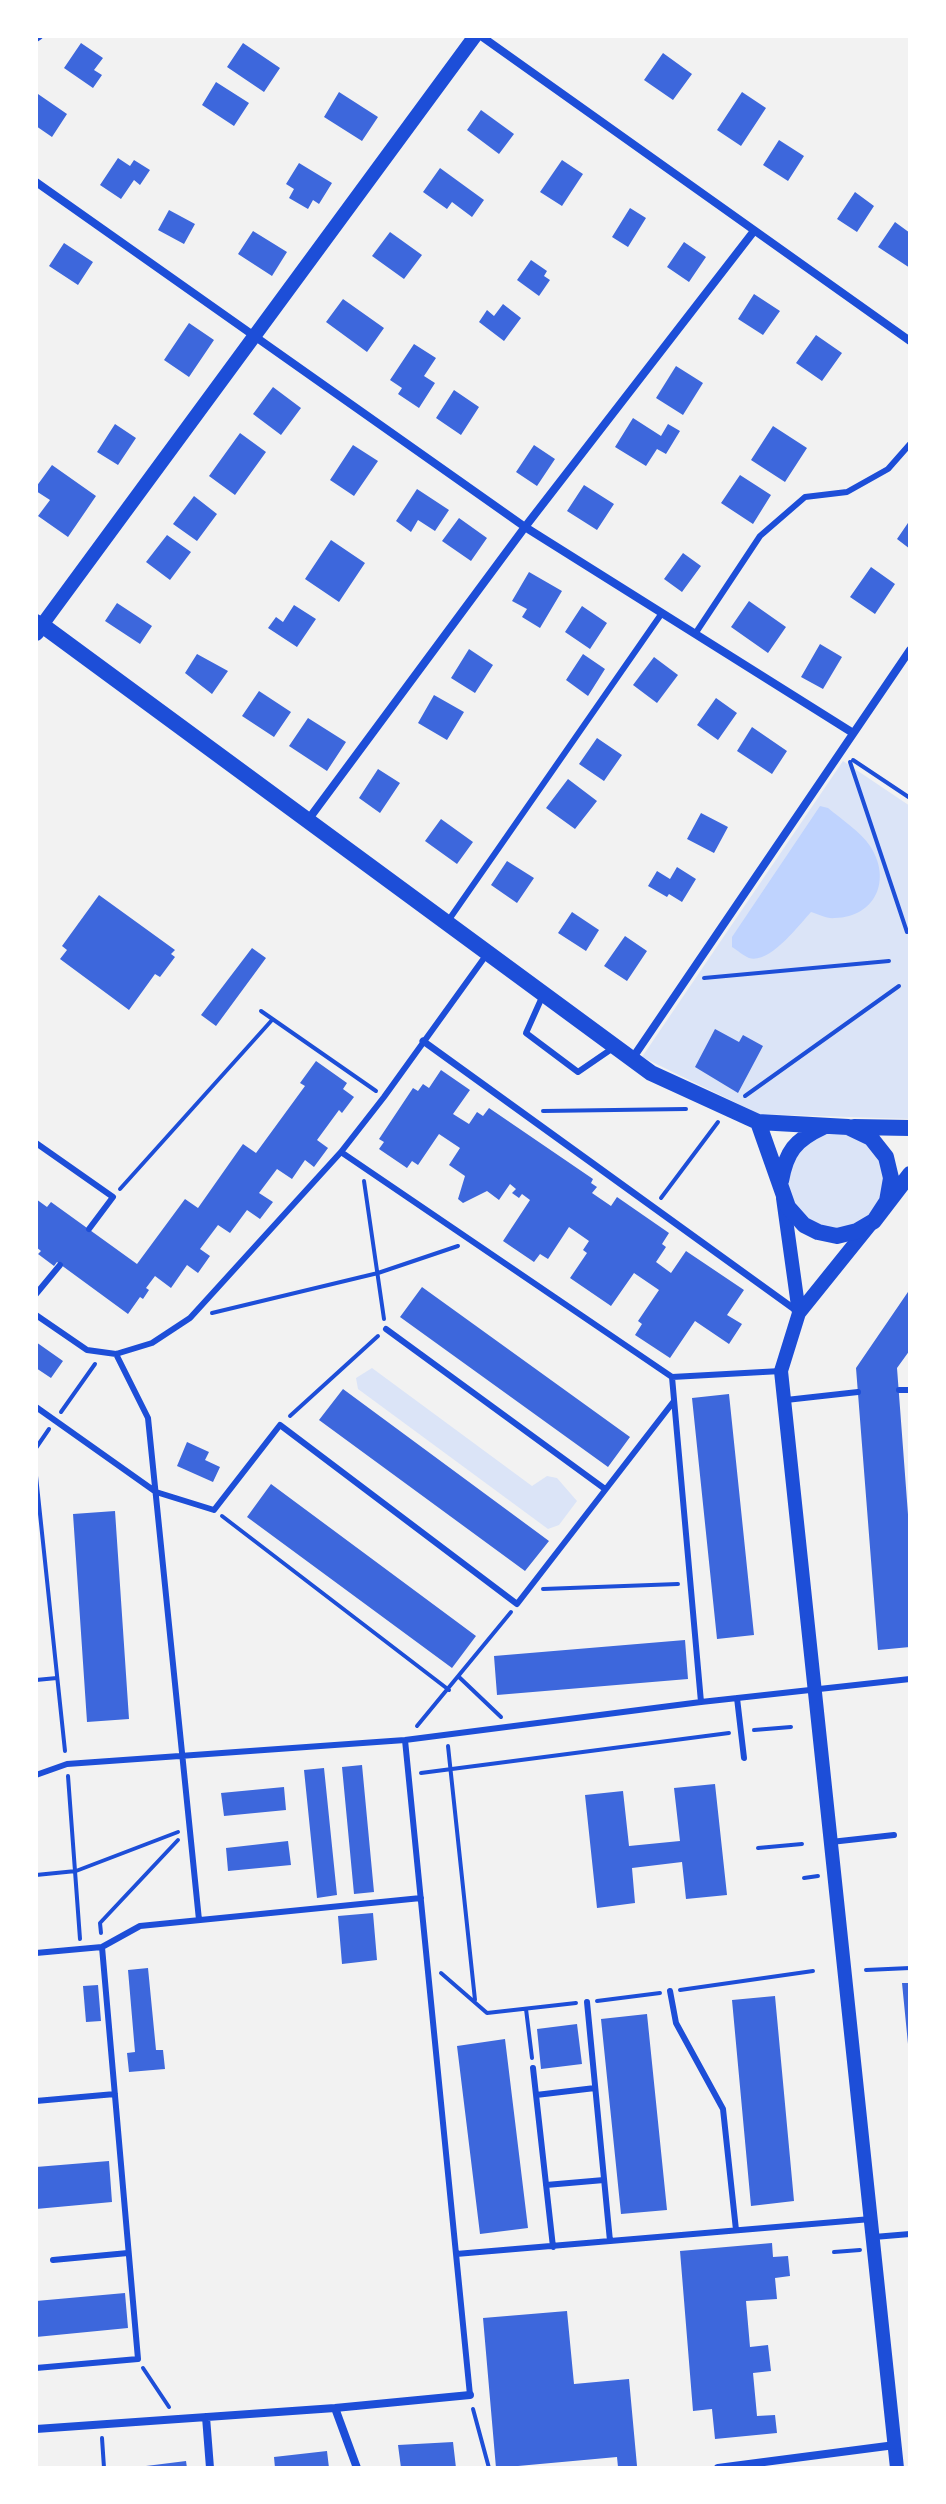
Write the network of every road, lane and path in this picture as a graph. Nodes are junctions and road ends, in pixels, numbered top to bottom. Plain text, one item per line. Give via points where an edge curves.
1 (475, 36) edge
2 (481, 36) edge
3 (36, 182) edge
4 (754, 231) junction
5 (254, 336) junction
6 (910, 341) edge
7 (910, 444) edge
8 (525, 527) junction
9 (662, 613) junction
10 (38, 626) edge
11 (695, 634) junction
12 (910, 650) edge
13 (853, 733) junction
14 (910, 798) edge
15 (308, 821) junction
16 (446, 924) junction
17 (907, 932) dead end
18 (487, 954) junction
19 (889, 961) dead end
20 (686, 980) junction
21 (899, 986) dead end
22 (543, 995) junction
23 (261, 1011) dead end
24 (272, 1020) junction
25 (423, 1041) junction
26 (615, 1047) junction
27 (632, 1060) junction
28 (384, 1097) junction
29 (728, 1108) junction
30 (519, 1112) junction
31 (758, 1122) junction
32 (848, 1127) junction
33 (910, 1128) edge
34 (36, 1143) edge
35 (341, 1152) junction
36 (362, 1167) junction
37 (910, 1174) edge
38 (781, 1183) junction
39 (113, 1197) junction
40 (654, 1208) junction
41 (874, 1221) junction
42 (89, 1229) dead end
43 (471, 1241) junction
44 (60, 1265) dead end
45 (378, 1273) junction
46 (36, 1294) edge
47 (799, 1313) junction
48 (36, 1315) edge
49 (190, 1318) junction
50 (386, 1329) junction
51 (103, 1352) junction
52 (116, 1354) junction
53 (781, 1371) junction
54 (672, 1377) junction
55 (899, 1390) dead end
56 (910, 1390) edge
57 (858, 1392) dead end
58 (784, 1400) junction
59 (674, 1401) junction
60 (36, 1407) edge
61 (55, 1420) junction
62 (280, 1425) junction
63 (36, 1448) edge
64 (36, 1476) edge
65 (605, 1489) junction
66 (156, 1492) junction
67 (214, 1510) junction
68 (690, 1584) junction
69 (528, 1589) junction
70 (517, 1604) junction
71 (459, 1677) junction
72 (57, 1678) junction
73 (910, 1679) edge
74 (36, 1680) edge
75 (815, 1689) junction
76 (449, 1690) junction
77 (737, 1698) junction
78 (701, 1702) junction
79 (511, 1726) junction
80 (791, 1727) dead end
81 (742, 1731) junction
82 (446, 1734) junction
83 (405, 1740) junction
84 (182, 1755) junction
85 (744, 1758) dead end
86 (67, 1764) junction
87 (452, 1769) junction
88 (36, 1775) edge
89 (409, 1775) junction
90 (190, 1828) junction
91 (894, 1835) dead end
92 (831, 1842) junction
93 (802, 1844) dead end
94 (758, 1848) dead end
95 (76, 1871) junction
96 (36, 1875) edge
97 (421, 1898) junction
98 (199, 1920) junction
99 (102, 1947) junction
100 (81, 1949) junction
101 (36, 1953) edge
102 (427, 1961) junction
103 (910, 1968) edge
104 (866, 1970) dead end
105 (670, 1991) dead end
106 (475, 2002) junction
107 (587, 2002) dead end
108 (533, 2068) joint
109 (595, 2088) junction
110 (115, 2094) junction
111 (536, 2095) junction
112 (36, 2101) edge
113 (604, 2180) junction
114 (546, 2185) junction
115 (871, 2219) junction
116 (736, 2230) junction
117 (910, 2234) edge
118 (873, 2237) junction
119 (610, 2241) junction
120 (553, 2247) junction
121 (128, 2253) junction
122 (456, 2254) junction
123 (53, 2260) dead end
124 (138, 2359) junction
125 (36, 2368) edge
126 (470, 2395) junction
127 (335, 2408) junction
128 (206, 2417) junction
129 (171, 2419) junction
130 (101, 2423) junction
131 (36, 2429) edge
132 (895, 2445) junction
133 (104, 2468) edge
134 (210, 2468) edge
135 (357, 2468) edge
136 (489, 2468) edge
137 (718, 2468) edge
138 (897, 2468) edge

1 - 5 street
2 - 4 street
3 - 5 street
4 - 6 street
4 - 8 street
5 - 8 street
5 - 10 street
7 - 11 lane via 888,469 847,492 805,497 760,536
8 - 9 street
8 - 15 street
9 - 11 street
9 - 16 lane
10 - 15 main road
11 - 13 street
12 - 13 street
13 - 20 street
14 - 17 path via 848,756
15 - 16 main road
16 - 18 main road
18 - 22 main road
18 - 25 lane
19 - 20 path
20 - 27 street
21 - 29 path
22 - 26 main road
22 - 26 lane via 526,1033 578,1072
23 - 24 path
24 - 28 path
24 - 39 path
25 - 28 lane
25 - 30 street
26 - 27 main road
27 - 29 main road
28 - 35 lane
29 - 30 path
29 - 31 main road
29 - 40 path
30 - 40 street
31 - 32 main road
31 - 38 main road
32 - 33 main road
32 - 38 main road via 822,1127 801,1138 785,1162
32 - 41 main road via 871,1138 886,1157 891,1178 887,1201
34 - 39 lane
35 - 36 lane
35 - 49 lane
36 - 43 lane
36 - 45 path
37 - 41 main road
38 - 41 main road via 788,1207 818,1232 837,1236
38 - 47 street
39 - 42 lane
40 - 47 street
41 - 47 street
43 - 45 path
43 - 54 lane
44 - 46 lane
45 - 49 path
45 - 50 path
47 - 53 street
48 - 51 lane via 87,1350
49 - 52 lane via 152,1343
50 - 62 path
50 - 65 lane
51 - 52 lane
51 - 61 path
52 - 66 lane via 148,1418
53 - 54 lane
53 - 58 street
54 - 59 lane
55 - 56 lane
57 - 58 lane
58 - 75 street
59 - 65 lane
59 - 68 lane
60 - 61 lane
61 - 63 path
61 - 66 lane
62 - 67 lane
62 - 70 lane
64 - 72 path
65 - 69 lane
66 - 67 lane
66 - 84 lane
67 - 76 path
68 - 69 path
68 - 78 lane
69 - 70 lane
70 - 71 path
71 - 76 path
71 - 79 path
72 - 74 path
72 - 86 path
73 - 75 lane
75 - 77 lane
75 - 92 street
76 - 83 path
77 - 78 lane
77 - 81 lane
78 - 79 lane
79 - 82 lane
80 - 81 path
81 - 85 lane
81 - 87 path
82 - 83 lane
82 - 87 path
83 - 84 lane
83 - 89 lane
84 - 86 lane
84 - 90 lane
86 - 88 lane
86 - 95 path
87 - 89 path
87 - 106 path
89 - 97 lane
90 - 95 path
90 - 98 lane
90 - 99 path via 100,1923
91 - 92 lane
92 - 115 street
93 - 94 path
95 - 96 path
95 - 100 path
97 - 98 lane
97 - 102 lane
98 - 99 lane via 140,1926
99 - 100 lane
99 - 110 lane
100 - 101 lane
102 - 106 path
102 - 122 lane
103 - 104 path
105 - 116 lane via 676,2023 723,2109
106 - 108 path via 487,2013 526,2009
107 - 109 lane
108 - 111 lane
109 - 111 lane
109 - 113 lane
110 - 112 lane
110 - 121 lane
111 - 114 lane
113 - 114 lane
113 - 119 lane
114 - 120 lane
115 - 116 lane
115 - 118 street
116 - 119 lane
117 - 118 lane
118 - 132 street
119 - 120 lane
120 - 122 lane
121 - 123 lane
121 - 124 lane
122 - 126 lane
124 - 125 lane
124 - 129 path via 169,2404
126 - 127 street
126 - 136 path
127 - 128 street
127 - 135 street
128 - 129 street
128 - 134 street
129 - 130 street
130 - 131 street
130 - 133 path
132 - 137 street
132 - 138 street

